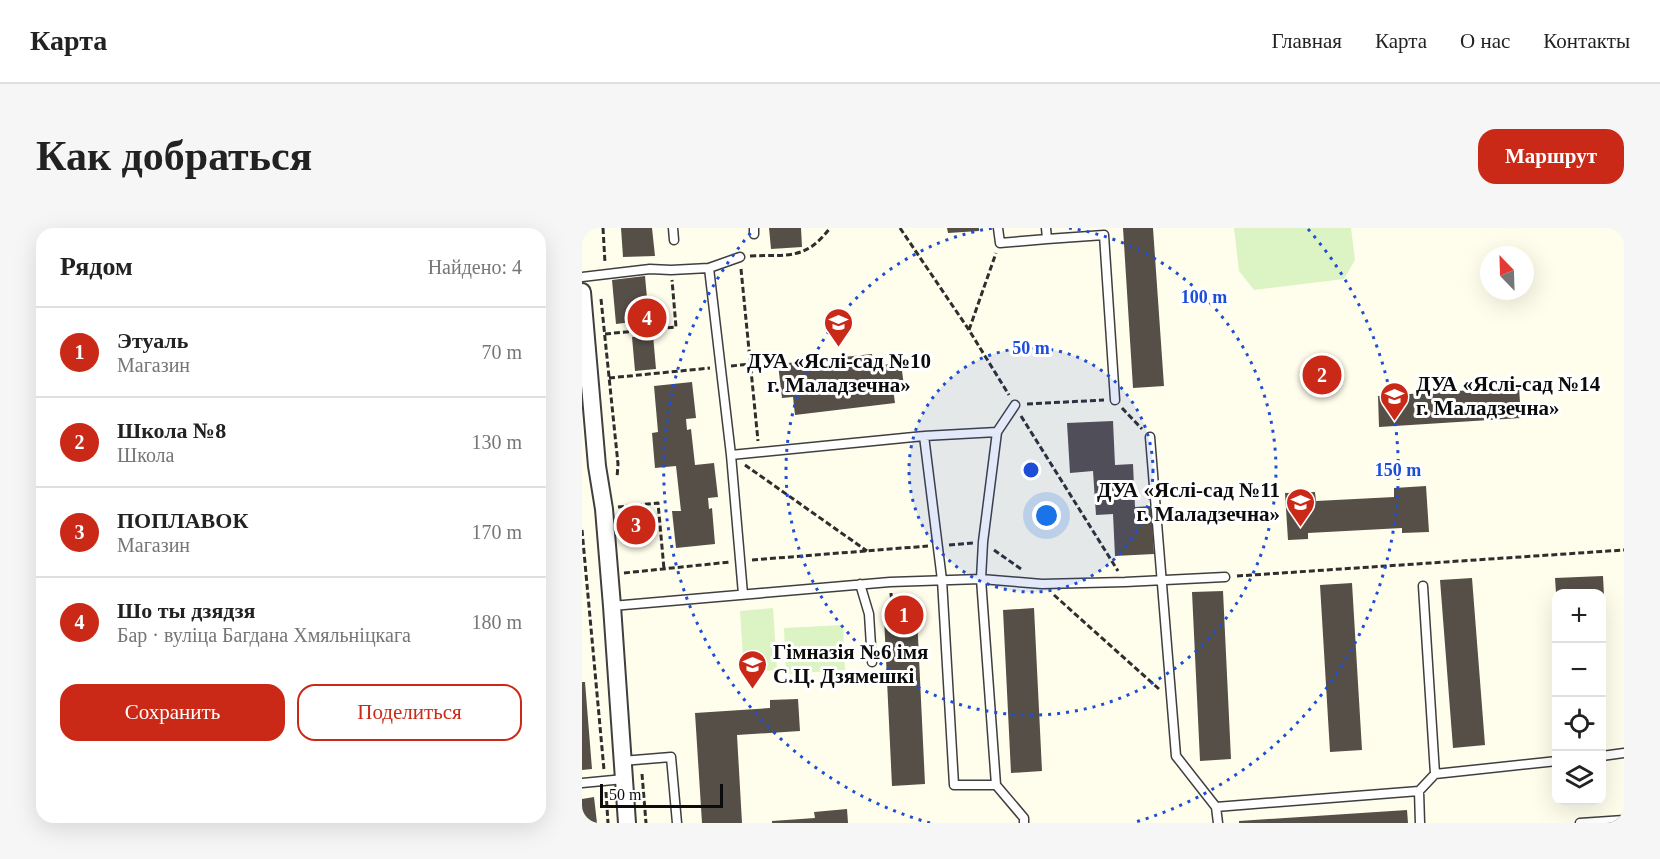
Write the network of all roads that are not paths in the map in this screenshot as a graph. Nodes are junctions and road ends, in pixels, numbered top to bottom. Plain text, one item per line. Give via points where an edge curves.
1 (673, 228) edge
2 (998, 228) edge
3 (1046, 228) edge
4 (1047, 238) junction
5 (674, 240) dead end
6 (740, 257) road end
7 (709, 268) junction
8 (582, 277) edge
9 (582, 292) edge
10 (583, 314) edge
11 (1115, 400) road end
12 (1015, 405) road end
13 (997, 432) junction
14 (924, 436) junction
15 (1150, 437) road end
16 (731, 455) junction
17 (590, 488) edge
18 (1225, 576) road end
19 (981, 579) junction
20 (942, 580) junction
21 (1162, 580) junction
22 (860, 584) junction
23 (1423, 586) dead end
24 (743, 594) junction
25 (612, 606) junction
26 (872, 662) dead end
27 (1624, 753) edge
28 (1606, 755) edge
29 (622, 761) junction
30 (1552, 761) edge
31 (1435, 774) junction
32 (624, 779) junction
33 (582, 783) edge
34 (996, 785) junction
35 (1419, 791) junction
36 (1216, 807) junction
37 (1624, 820) edge
38 (627, 823) edge
39 (676, 823) edge
40 (1024, 823) edge
41 (1218, 823) edge
42 (1420, 823) edge
43 (1580, 823) edge

1 - 5 lane
2 - 4 lane via 1000,243
3 - 4 lane
4 - 11 lane via 1104,235
6 - 7 lane
7 - 8 lane via 650,269
7 - 16 lane
9 - 10 street
10 - 17 street
12 - 13 lane
13 - 14 lane
13 - 19 lane
14 - 16 lane
14 - 20 lane
15 - 21 lane
16 - 24 lane
17 - 25 street via 603,509
18 - 21 lane
19 - 20 lane
19 - 21 lane via 1042,584
19 - 34 lane
20 - 22 lane
20 - 34 lane via 954,785
21 - 36 lane via 1176,756
22 - 24 lane
22 - 26 lane via 869,614
23 - 31 lane
24 - 25 lane
25 - 29 street
27 - 28 lane
29 - 32 street
29 - 39 lane via 671,757
30 - 31 lane
31 - 35 lane
32 - 33 lane
32 - 38 street
34 - 40 lane
35 - 36 lane
35 - 42 lane
36 - 41 lane
37 - 43 lane

